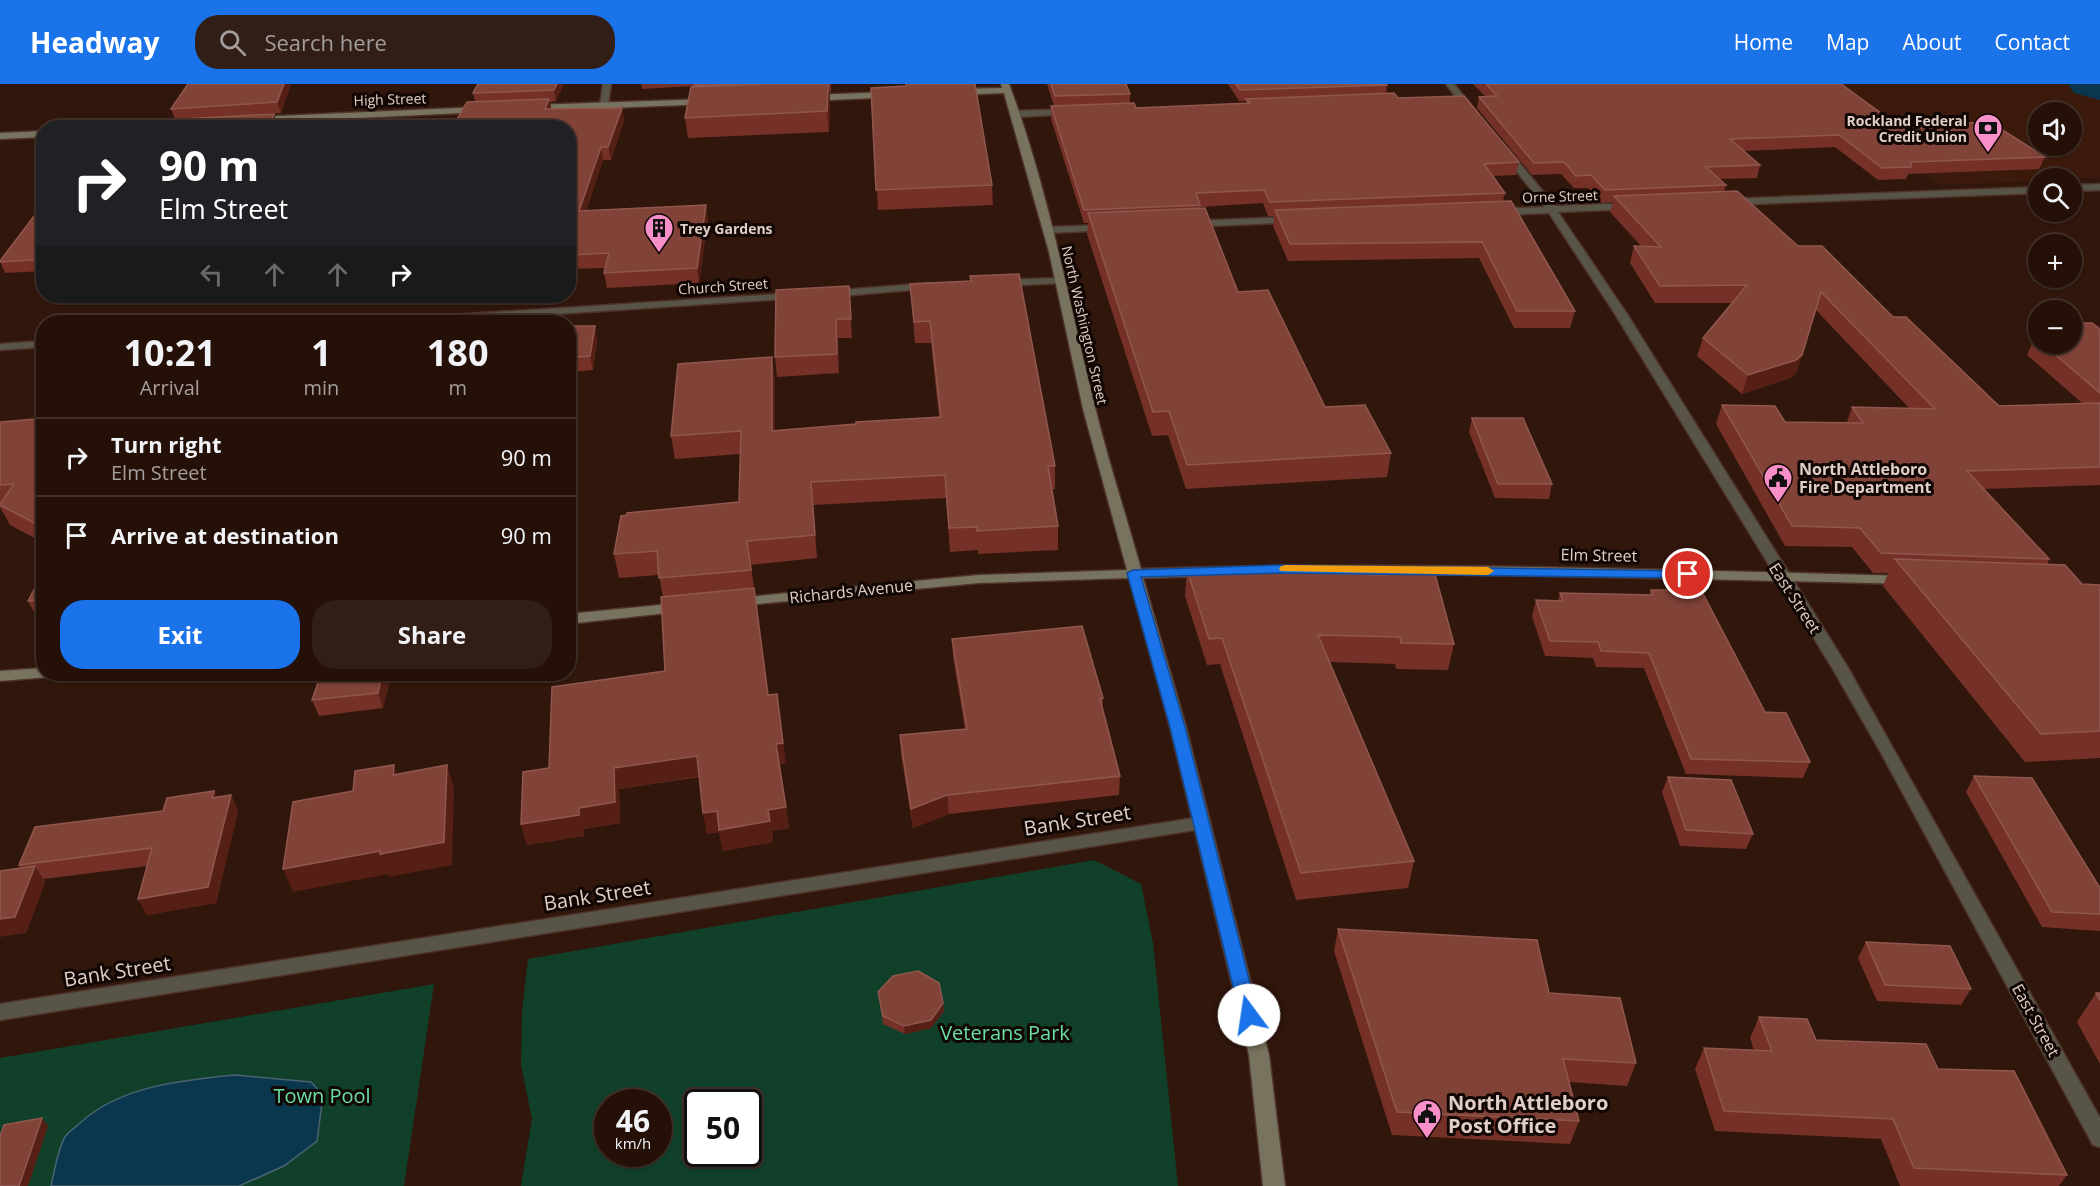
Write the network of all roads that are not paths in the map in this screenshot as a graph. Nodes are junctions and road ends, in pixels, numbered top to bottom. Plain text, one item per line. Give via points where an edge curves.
1 (607, 84) edge
2 (1450, 84) edge
3 (1006, 87) edge
4 (948, 93) edge
5 (902, 95) edge
6 (805, 99) edge
7 (714, 102) edge
8 (604, 105) junction
9 (526, 108) edge
10 (493, 109) edge
11 (1077, 112) edge
12 (1016, 114) junction
13 (1478, 119) edge
14 (263, 120) edge
15 (36, 134) edge
16 (0, 136) edge
17 (1499, 145) edge
18 (2100, 187) edge
19 (2082, 188) edge
20 (2028, 190) edge
21 (1719, 203) edge
22 (1647, 206) edge
23 (1551, 210) junction
24 (1480, 212) edge
25 (1303, 220) edge
26 (1178, 225) edge
27 (1119, 227) edge
28 (1048, 230) junction
29 (1060, 281) junction
30 (990, 284) edge
31 (942, 285) edge
32 (498, 315) edge
33 (36, 345) edge
34 (0, 347) edge
35 (1133, 573) junction
36 (1781, 577) junction
37 (1916, 581) edge
38 (725, 603) edge
39 (690, 607) edge
40 (576, 618) edge
41 (36, 674) edge
42 (0, 676) edge
43 (1201, 823) junction
44 (0, 1012) edge
45 (2100, 1138) edge
46 (1275, 1186) edge

1 - 8 street
2 - 13 street via 1456,99
3 - 4 main road
3 - 12 main road, North Washington Street
5 - 6 main road
7 - 8 main road
8 - 9 main road
10 - 14 main road, High Street
11 - 12 street
12 - 28 main road, North Washington Street
15 - 16 main road
17 - 23 street, East Street
18 - 19 street
20 - 21 street
22 - 23 street, Orne Street
23 - 24 street, Orne Street
23 - 36 street, East Street via 1621,314
25 - 26 street
27 - 28 street
28 - 29 main road, North Washington Street
29 - 30 street
29 - 35 main road, North Washington Street
31 - 32 street, Church Street
33 - 34 street
35 - 36 main road, Elm Street via 1279,569
35 - 38 main road, Richards Avenue via 979,579
35 - 43 main road, North Washington Street via 1178,727
36 - 37 main road, Elm Street
36 - 45 street, East Street via 1888,751
39 - 40 main road
41 - 42 main road
43 - 44 street, Bank Street
43 - 46 main road, North Washington Street via 1259,1055

